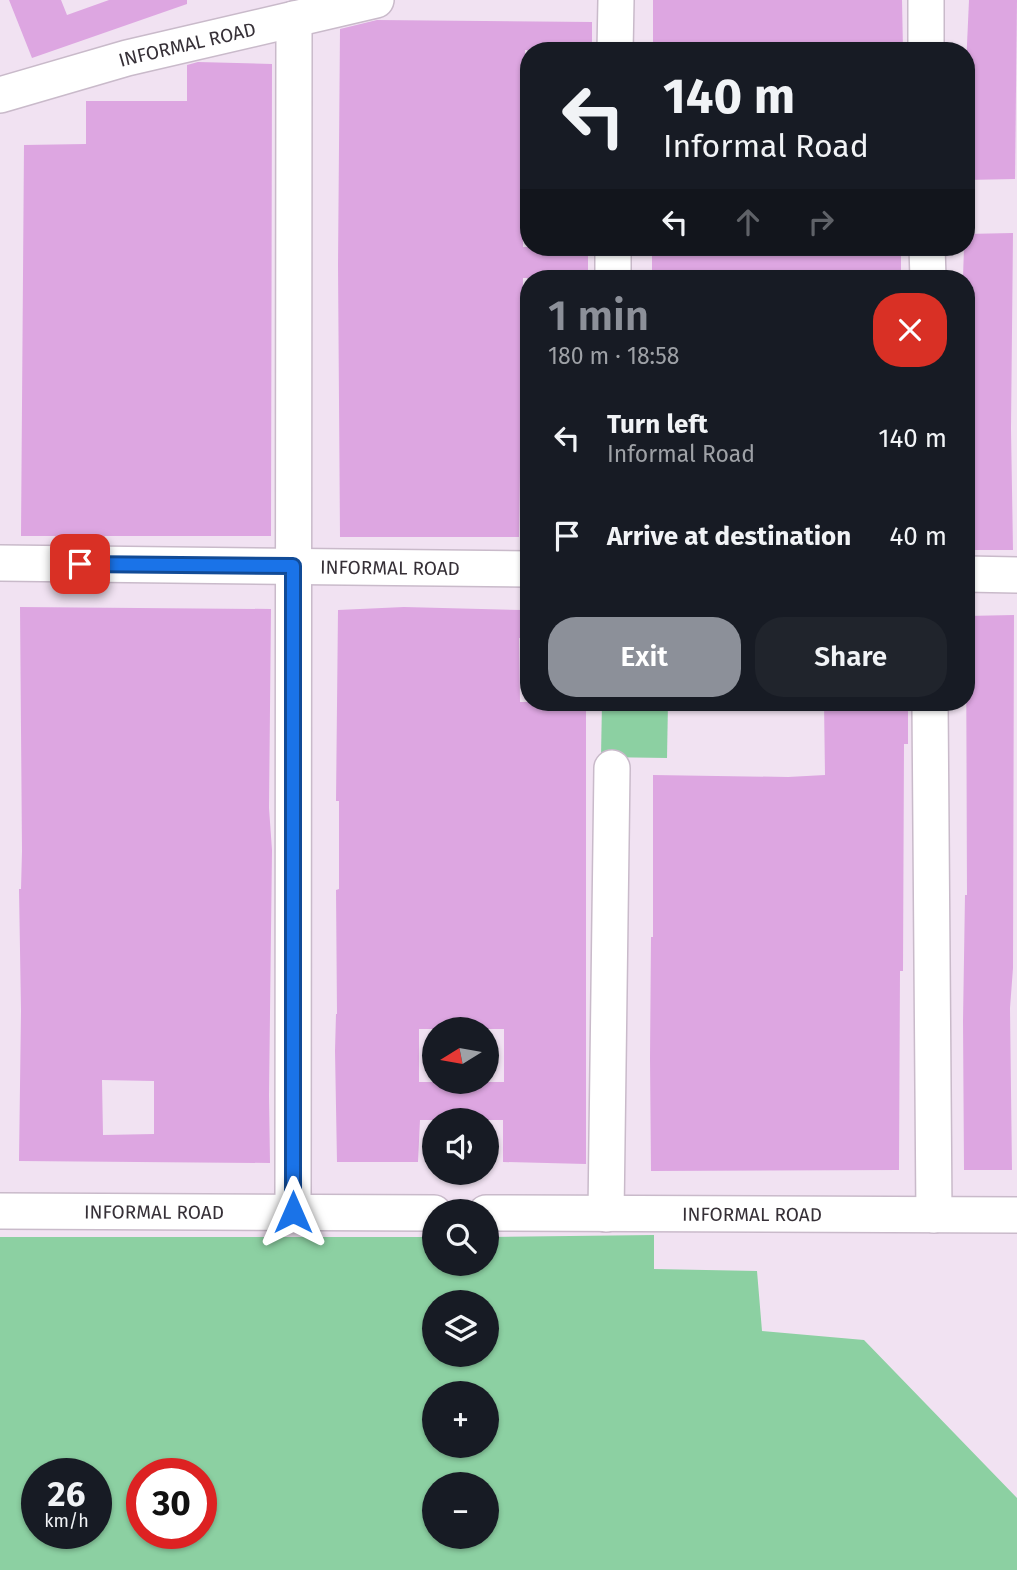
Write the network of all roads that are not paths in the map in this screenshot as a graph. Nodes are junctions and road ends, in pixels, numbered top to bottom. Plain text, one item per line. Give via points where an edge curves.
1 (376, 0) edge
2 (615, 0) edge
3 (926, 0) edge
4 (294, 19) junction
5 (615, 42) edge
6 (926, 42) edge
7 (0, 95) edge
8 (0, 564) edge
9 (293, 566) junction
10 (520, 569) edge
11 (975, 574) edge
12 (1017, 575) edge
13 (930, 711) edge
14 (611, 768) dead end
15 (0, 1212) edge
16 (293, 1212) junction
17 (422, 1213) edge
18 (499, 1213) edge
19 (607, 1214) junction
20 (934, 1215) junction
21 (1017, 1215) edge

1 - 4 street, INFORMAL ROAD
2 - 5 street
3 - 6 street
4 - 7 street, INFORMAL ROAD via 127,58
4 - 9 street
8 - 9 street, INFORMAL ROAD
9 - 10 street, INFORMAL ROAD
9 - 16 street
11 - 12 street
13 - 20 street
14 - 19 street
15 - 16 street, INFORMAL ROAD
16 - 17 street, INFORMAL ROAD
18 - 19 street, INFORMAL ROAD
19 - 20 street, INFORMAL ROAD
20 - 21 street, INFORMAL ROAD

